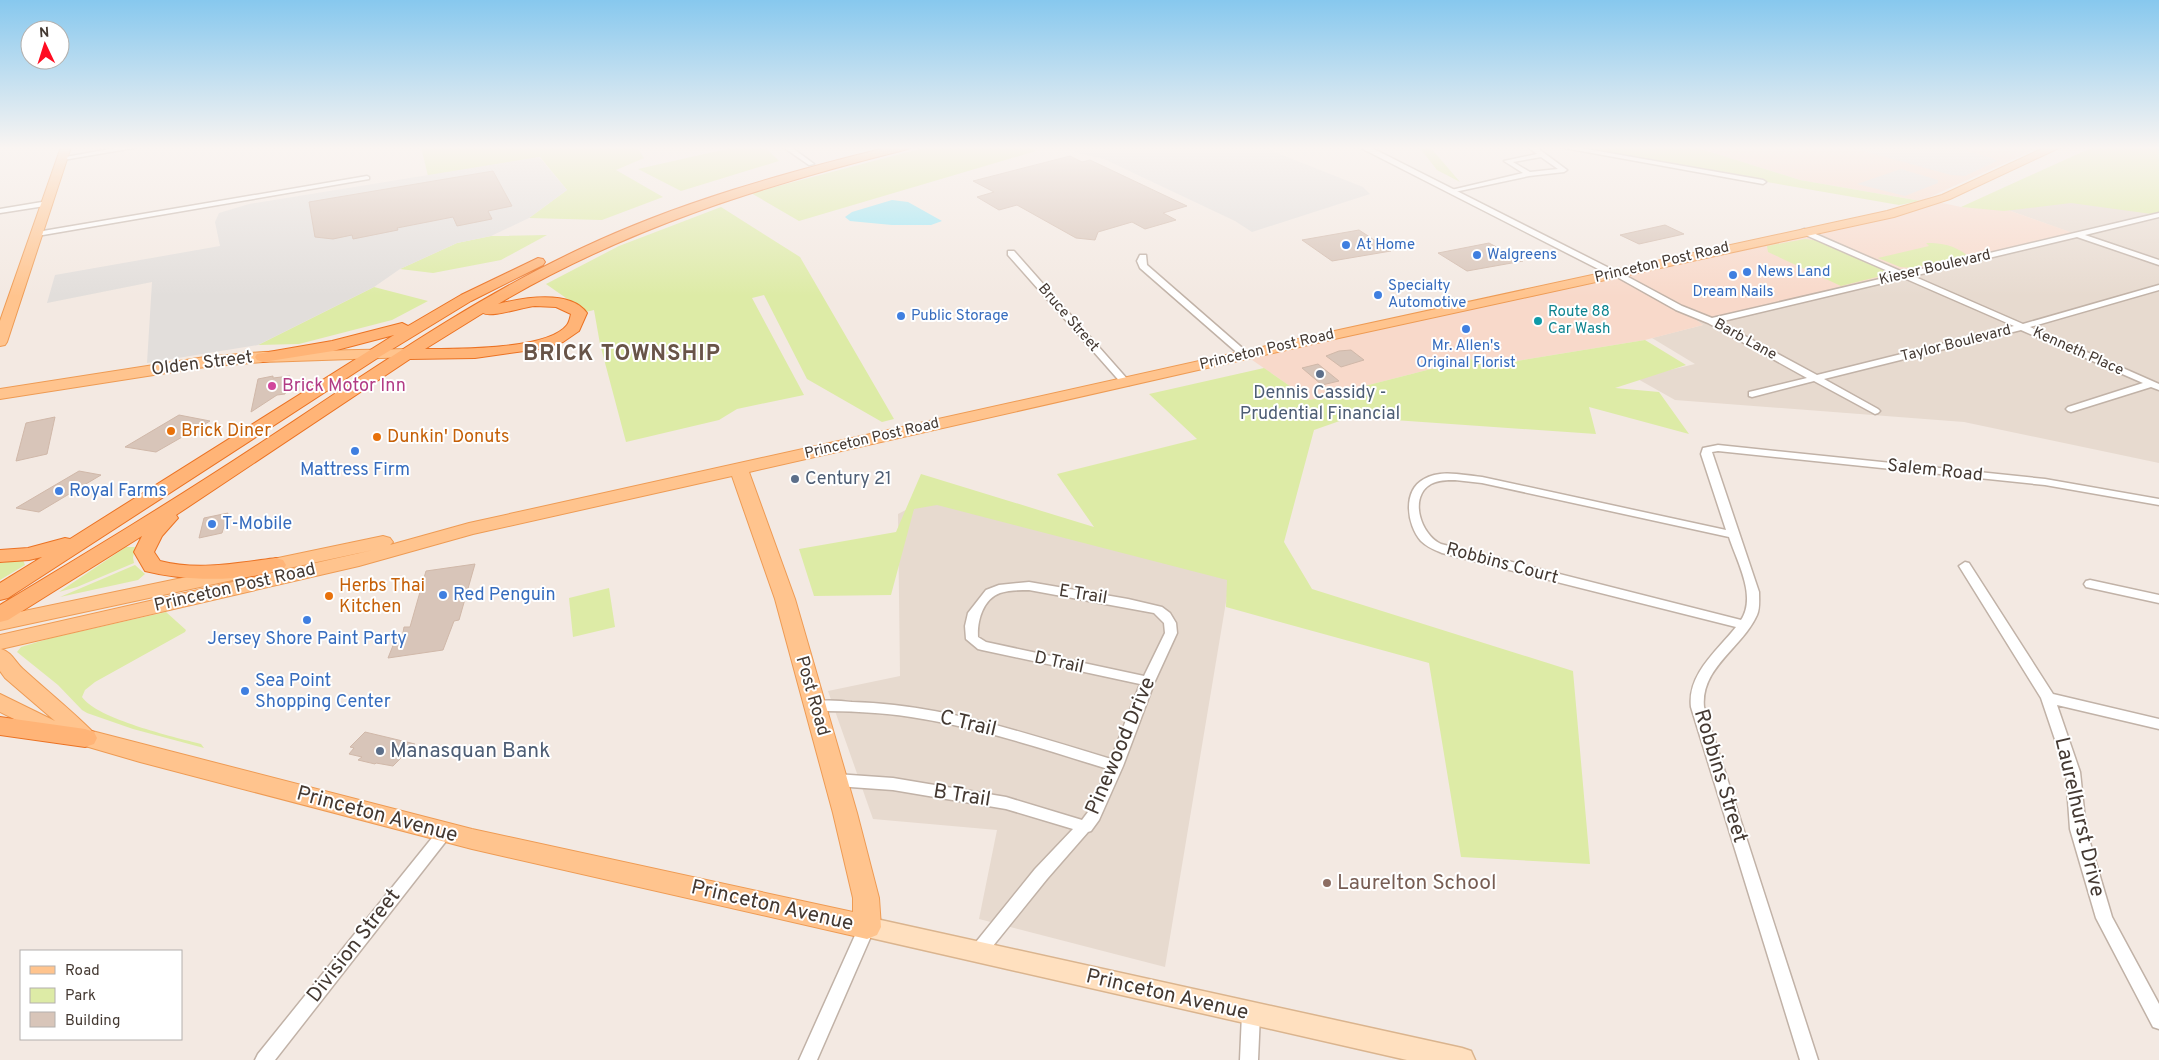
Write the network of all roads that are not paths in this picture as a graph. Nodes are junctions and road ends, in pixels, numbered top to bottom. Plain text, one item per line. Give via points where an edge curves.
1 (50, 196) edge
2 (258, 196) edge
3 (704, 196) edge
4 (725, 196) edge
5 (1461, 196) edge
6 (1945, 196) edge
7 (48, 203) junction
8 (0, 211) edge
9 (2159, 214) edge
10 (1804, 231) junction
11 (37, 234) junction
12 (2076, 234) junction
13 (1011, 252) dead end
14 (1143, 257) dead end
15 (2159, 264) edge
16 (1614, 273) junction
17 (1905, 276) junction
18 (2159, 287) edge
19 (441, 313) junction
20 (1711, 321) junction
21 (2022, 327) junction
22 (439, 332) junction
23 (0, 342) edge
24 (406, 354) junction
25 (1245, 355) junction
26 (370, 356) junction
27 (263, 357) junction
28 (1815, 379) junction
29 (1126, 383) junction
30 (2156, 384) edge
31 (0, 394) edge
32 (1752, 394) dead end
33 (2071, 409) dead end
34 (1875, 411) dead end
35 (1709, 449) joint
36 (740, 470) junction
37 (215, 480) junction
38 (2159, 502) edge
39 (105, 526) junction
40 (469, 530) junction
41 (1733, 535) junction
42 (0, 556) edge
43 (276, 565) junction
44 (1965, 566) dead end
45 (2090, 584) dead end
46 (0, 593) edge
47 (2159, 599) edge
48 (0, 615) edge
49 (1170, 623) joint
50 (0, 624) edge
51 (1744, 625) junction
52 (972, 639) joint
53 (0, 642) edge
54 (0, 656) edge
55 (1148, 681) junction
56 (2048, 698) junction
57 (0, 702) edge
58 (815, 706) junction
59 (2159, 724) edge
60 (0, 726) edge
61 (85, 738) junction
62 (1116, 766) junction
63 (836, 780) junction
64 (1086, 827) junction
65 (444, 832) junction
66 (867, 927) junction
67 (978, 952) junction
68 (1251, 1014) junction
69 (2159, 1020) edge
70 (264, 1060) edge
71 (808, 1060) edge
72 (1249, 1060) edge
73 (1462, 1060) edge
74 (1809, 1060) edge

1 - 7 main road
2 - 11 street
3 - 19 highway via 654,213 514,273
4 - 22 highway via 586,251
5 - 16 street
6 - 10 main road, Princeton Post Road via 1890,214
7 - 8 street
7 - 11 main road
9 - 12 street, Kieser Boulevard
10 - 16 main road, Princeton Post Road
10 - 17 street, Kenneth Place
11 - 23 main road
12 - 15 street
12 - 17 street, Kieser Boulevard
13 - 29 street, Bruce Street
14 - 25 street via 1143,266
16 - 20 street, Barb Lane via 1679,308
16 - 25 main road, Princeton Post Road
17 - 20 street, Kieser Boulevard
17 - 21 street, Kenneth Place
18 - 21 street, Taylor Boulevard
19 - 26 highway
19 - 27 highway via 361,340
20 - 28 street, Barb Lane
21 - 28 street, Taylor Boulevard
21 - 30 street, Kenneth Place
22 - 24 highway
22 - 24 highway via 492,310 522,303 556,303 578,313 577,323 566,333 520,349 490,353
24 - 26 main road, Olden Street
24 - 37 highway
25 - 29 main road, Princeton Post Road
26 - 27 main road, Olden Street
26 - 39 highway
27 - 31 main road, Olden Street via 172,366
28 - 32 street, Taylor Boulevard
28 - 34 street, Barb Lane
29 - 36 main road, Princeton Post Road
30 - 33 street
35 - 38 street, Salem Road via 2045,482
35 - 41 street, Robbins Street via 1706,454
36 - 40 main road, Princeton Post Road
36 - 58 main road, Post Road via 785,599
37 - 43 highway via 160,525 148,541 144,552 152,566 196,572
37 - 48 highway
39 - 42 highway via 50,550
39 - 46 highway
40 - 43 main road, Princeton Post Road via 421,535
40 - 53 main road, Princeton Post Road via 360,560
41 - 51 street, Robbins Street via 1753,592 1750,618
41 - 51 street, Robbins Court via 1482,480 1435,478 1418,491 1413,505 1416,523 1423,537 1446,550
43 - 50 main road, Princeton Post Road
44 - 56 street, Laurelhurst Drive
45 - 47 street
49 - 52 street, E Trail via 1158,610 1028,586 999,589 990,594 974,614
49 - 55 street, Pinewood Drive via 1170,633
51 - 74 street, Robbins Street via 1708,669 1699,688 1697,702
52 - 55 street, D Trail via 982,646
54 - 61 main road via 13,673
55 - 62 street, Pinewood Drive
56 - 59 street
56 - 69 street, Laurelhurst Drive via 2073,772 2078,829 2104,918
57 - 61 main road, Princeton Avenue via 44,726
58 - 62 street, C Trail via 866,706 924,714 1012,735
58 - 63 main road, Post Road
60 - 61 highway
61 - 65 main road, Princeton Avenue
62 - 64 street, Pinewood Drive
63 - 64 street, B Trail via 893,784 1006,803
63 - 66 main road, Post Road via 866,898
64 - 67 street, Pinewood Drive via 1042,874
65 - 66 main road, Princeton Avenue
65 - 70 street, Division Street
66 - 67 main road, Princeton Avenue
66 - 71 street
67 - 68 main road, Princeton Avenue
68 - 72 street
68 - 73 main road, Princeton Avenue

